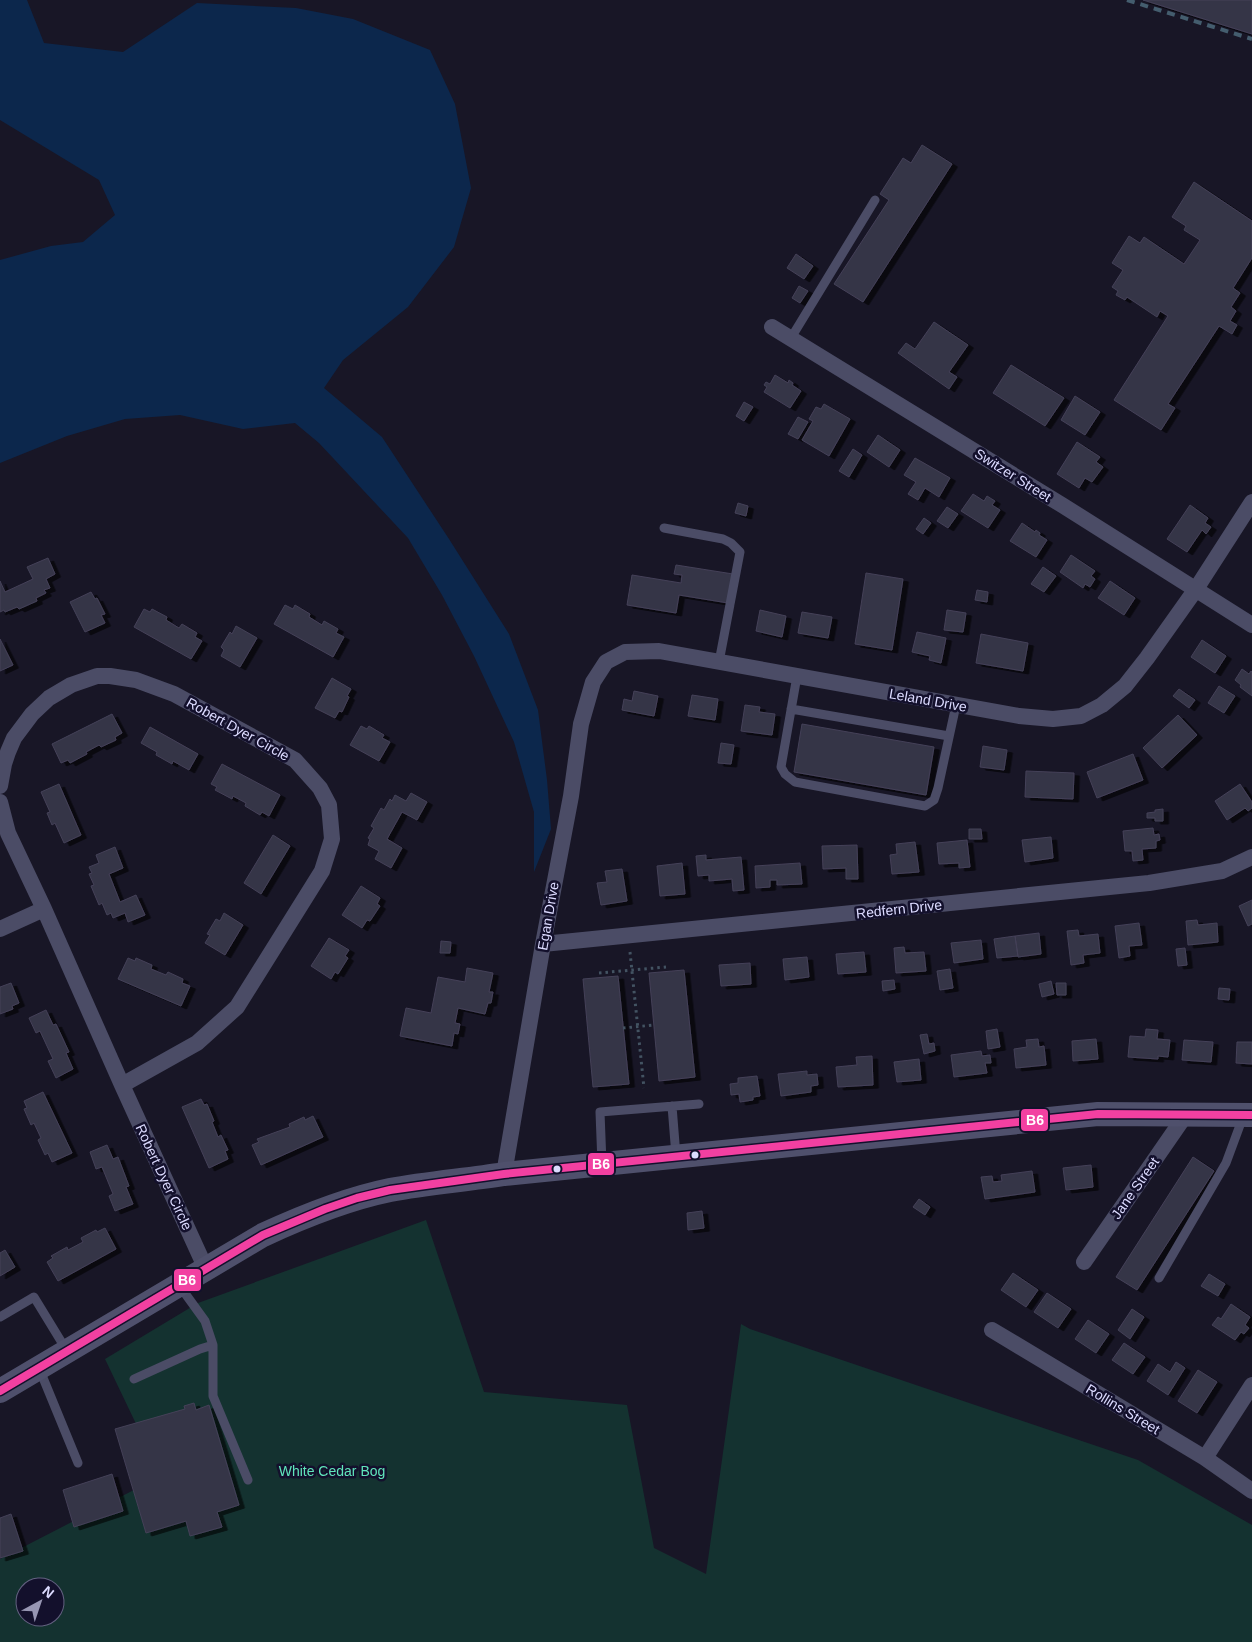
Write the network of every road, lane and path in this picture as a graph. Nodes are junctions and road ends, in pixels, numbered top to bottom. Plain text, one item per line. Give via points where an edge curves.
1 (875, 200) dead end
2 (772, 327) dead end
3 (791, 338) junction
4 (1252, 502) edge
5 (664, 528) dead end
6 (1196, 588) junction
7 (1252, 625) edge
8 (606, 662) joint
9 (719, 662) junction
10 (797, 676) junction
11 (956, 705) junction
12 (791, 709) junction
13 (949, 736) junction
14 (0, 786) edge
15 (0, 802) edge
16 (1252, 857) edge
17 (44, 909) junction
18 (0, 929) edge
19 (628, 936) junction
20 (543, 944) junction
21 (666, 967) dead end
22 (633, 970) junction
23 (599, 973) dead end
24 (654, 1025) dead end
25 (638, 1027) junction
26 (623, 1028) dead end
27 (122, 1086) junction
28 (644, 1088) dead end
29 (699, 1104) dead end
30 (672, 1106) junction
31 (1187, 1113) junction
32 (1248, 1115) edge
33 (676, 1157) junction
34 (602, 1164) junction
35 (504, 1174) junction
36 (1084, 1262) dead end
37 (206, 1269) junction
38 (1159, 1278) dead end
39 (179, 1285) junction
40 (0, 1317) edge
41 (992, 1330) dead end
42 (213, 1345) junction
43 (67, 1351) junction
44 (39, 1368) junction
45 (134, 1379) dead end
46 (1252, 1385) edge
47 (0, 1391) edge
48 (1205, 1458) junction
49 (78, 1463) dead end
50 (248, 1480) dead end
51 (1252, 1491) edge

1 - 3 lane
2 - 3 street, Switzer Street
3 - 6 street, Switzer Street
4 - 6 street, Leland Drive
5 - 9 lane via 723,540 740,552
6 - 7 street, Switzer Street
6 - 11 street, Leland Drive via 1126,686 1081,716 1053,719
8 - 9 street, Leland Drive via 625,652 650,651
8 - 20 street, Egan Drive via 592,682 581,724
9 - 10 street, Leland Drive
10 - 11 street, Leland Drive
10 - 12 lane
11 - 13 lane
12 - 13 lane
12 - 13 lane via 782,767 795,782 925,806 934,800
14 - 27 street, Robert Dyer Circle via 14,738 32,714 49,698 71,685 97,676 110,676 136,680 174,694 295,760 320,788 329,805 332,839 322,871 237,1007 197,1043
15 - 17 street, Robert Dyer Circle via 8,833
16 - 19 street, Redfern Drive via 1222,871 1149,884
17 - 18 street
17 - 27 street, Robert Dyer Circle
19 - 20 street, Redfern Drive
19 - 22 path
20 - 35 street, Egan Drive
21 - 22 path
22 - 23 path
22 - 25 path
24 - 25 path
25 - 26 path
25 - 28 path
27 - 37 street, Robert Dyer Circle
29 - 30 lane
30 - 33 lane
30 - 34 lane via 600,1112
31 - 32 main road
31 - 33 main road via 1098,1114
31 - 36 street, Jane Street
32 - 38 lane via 1226,1163
33 - 34 main road
34 - 35 main road
35 - 37 main road via 388,1190 344,1202 263,1235
37 - 39 main road
39 - 42 lane via 205,1321
39 - 43 main road
40 - 43 lane via 34,1297
41 - 48 street, Rollins Street
42 - 45 lane
42 - 50 lane via 213,1396
43 - 44 main road
44 - 47 main road
44 - 49 lane
46 - 48 street
48 - 51 street, Rollins Street

